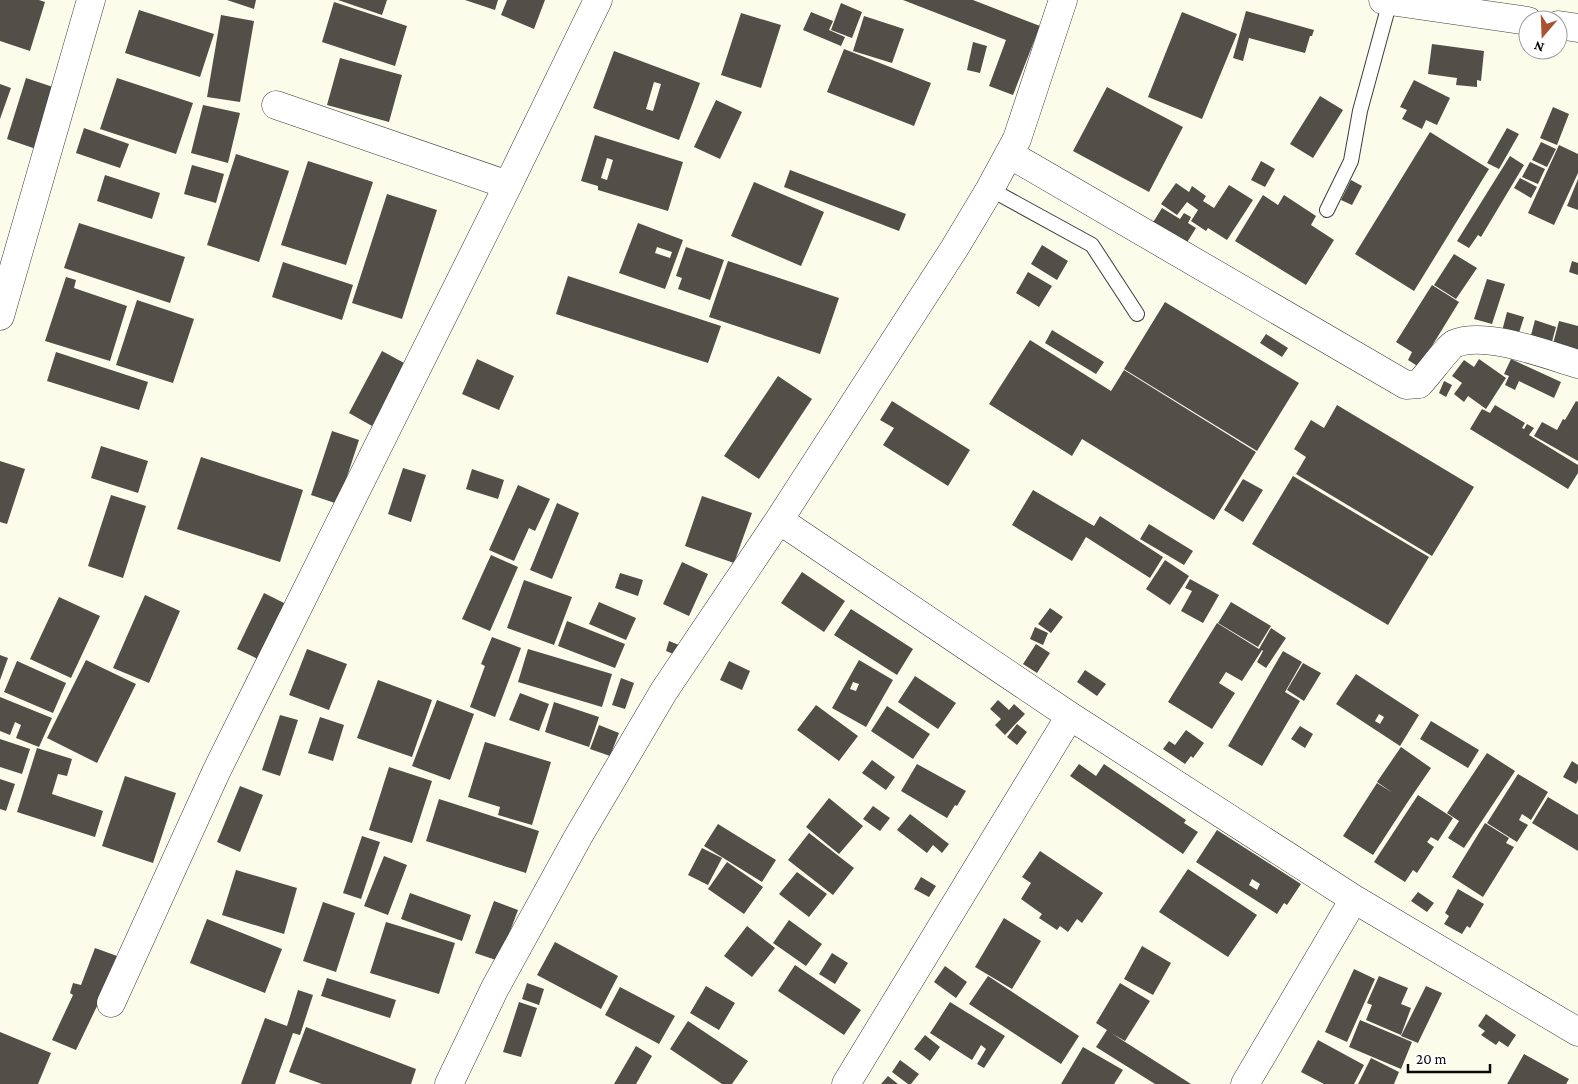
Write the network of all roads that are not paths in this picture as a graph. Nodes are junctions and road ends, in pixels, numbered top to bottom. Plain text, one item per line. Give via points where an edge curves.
1 (91, 0) edge
2 (598, 0) edge
3 (1063, 0) edge
4 (1386, 0) edge
5 (1518, 19) edge
6 (276, 104) dead end
7 (1009, 154) junction
8 (508, 186) junction
9 (990, 189) junction
10 (1327, 210) dead end
11 (1137, 314) dead end
12 (0, 316) edge
13 (1578, 364) edge
14 (779, 520) junction
15 (1070, 716) junction
16 (1354, 899) junction
17 (112, 1002) dead end
18 (1578, 1032) edge
19 (449, 1084) edge
20 (846, 1084) edge
21 (1245, 1084) edge

1 - 12 street
2 - 8 street
3 - 7 street
4 - 5 street
4 - 10 lane via 1351,161
6 - 8 street
7 - 9 street
7 - 13 street via 1406,385 1419,384 1453,344 1475,339
8 - 17 street via 217,770
9 - 11 lane via 1092,245
9 - 14 street
14 - 15 street
14 - 19 street via 664,692 578,837 495,988
15 - 16 street
15 - 20 street
16 - 18 street
16 - 21 street

